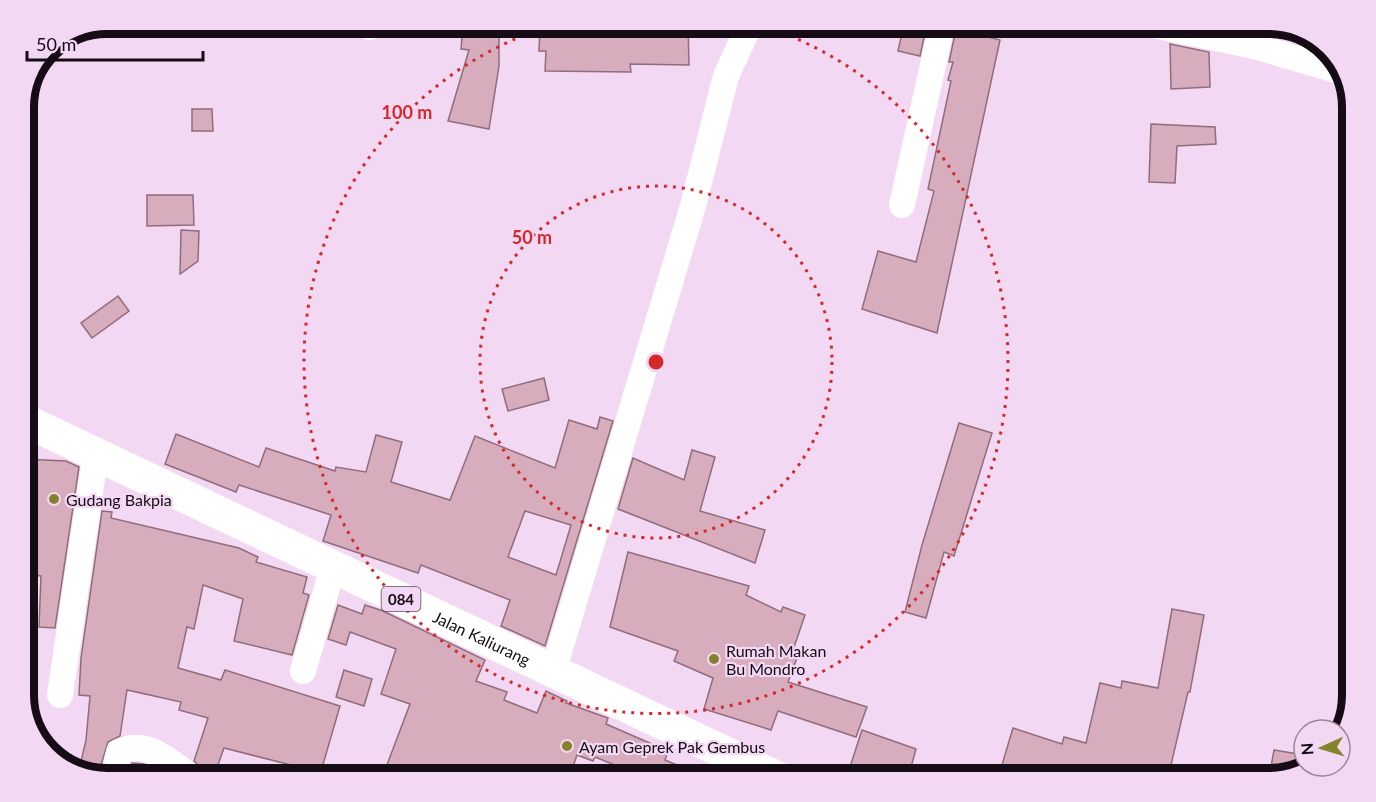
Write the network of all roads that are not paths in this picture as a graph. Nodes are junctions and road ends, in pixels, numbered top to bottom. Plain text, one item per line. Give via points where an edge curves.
1 (745, 35) edge
2 (940, 35) edge
3 (1202, 35) edge
4 (1330, 68) edge
5 (902, 205) dead end
6 (35, 425) edge
7 (96, 452) junction
8 (333, 567) junction
9 (303, 671) dead end
10 (553, 672) junction
11 (60, 695) dead end
12 (115, 768) edge
13 (178, 768) edge
14 (757, 768) edge

1 - 10 street via 726,76 693,206
2 - 5 street
3 - 4 street
6 - 7 main road, Jalan Kaliurang / 084
7 - 8 main road, Jalan Kaliurang / 084
7 - 11 street
8 - 9 street
8 - 10 main road, Jalan Kaliurang / 084
10 - 14 main road, Jalan Kaliurang / 084
12 - 13 street via 119,752 139,746

